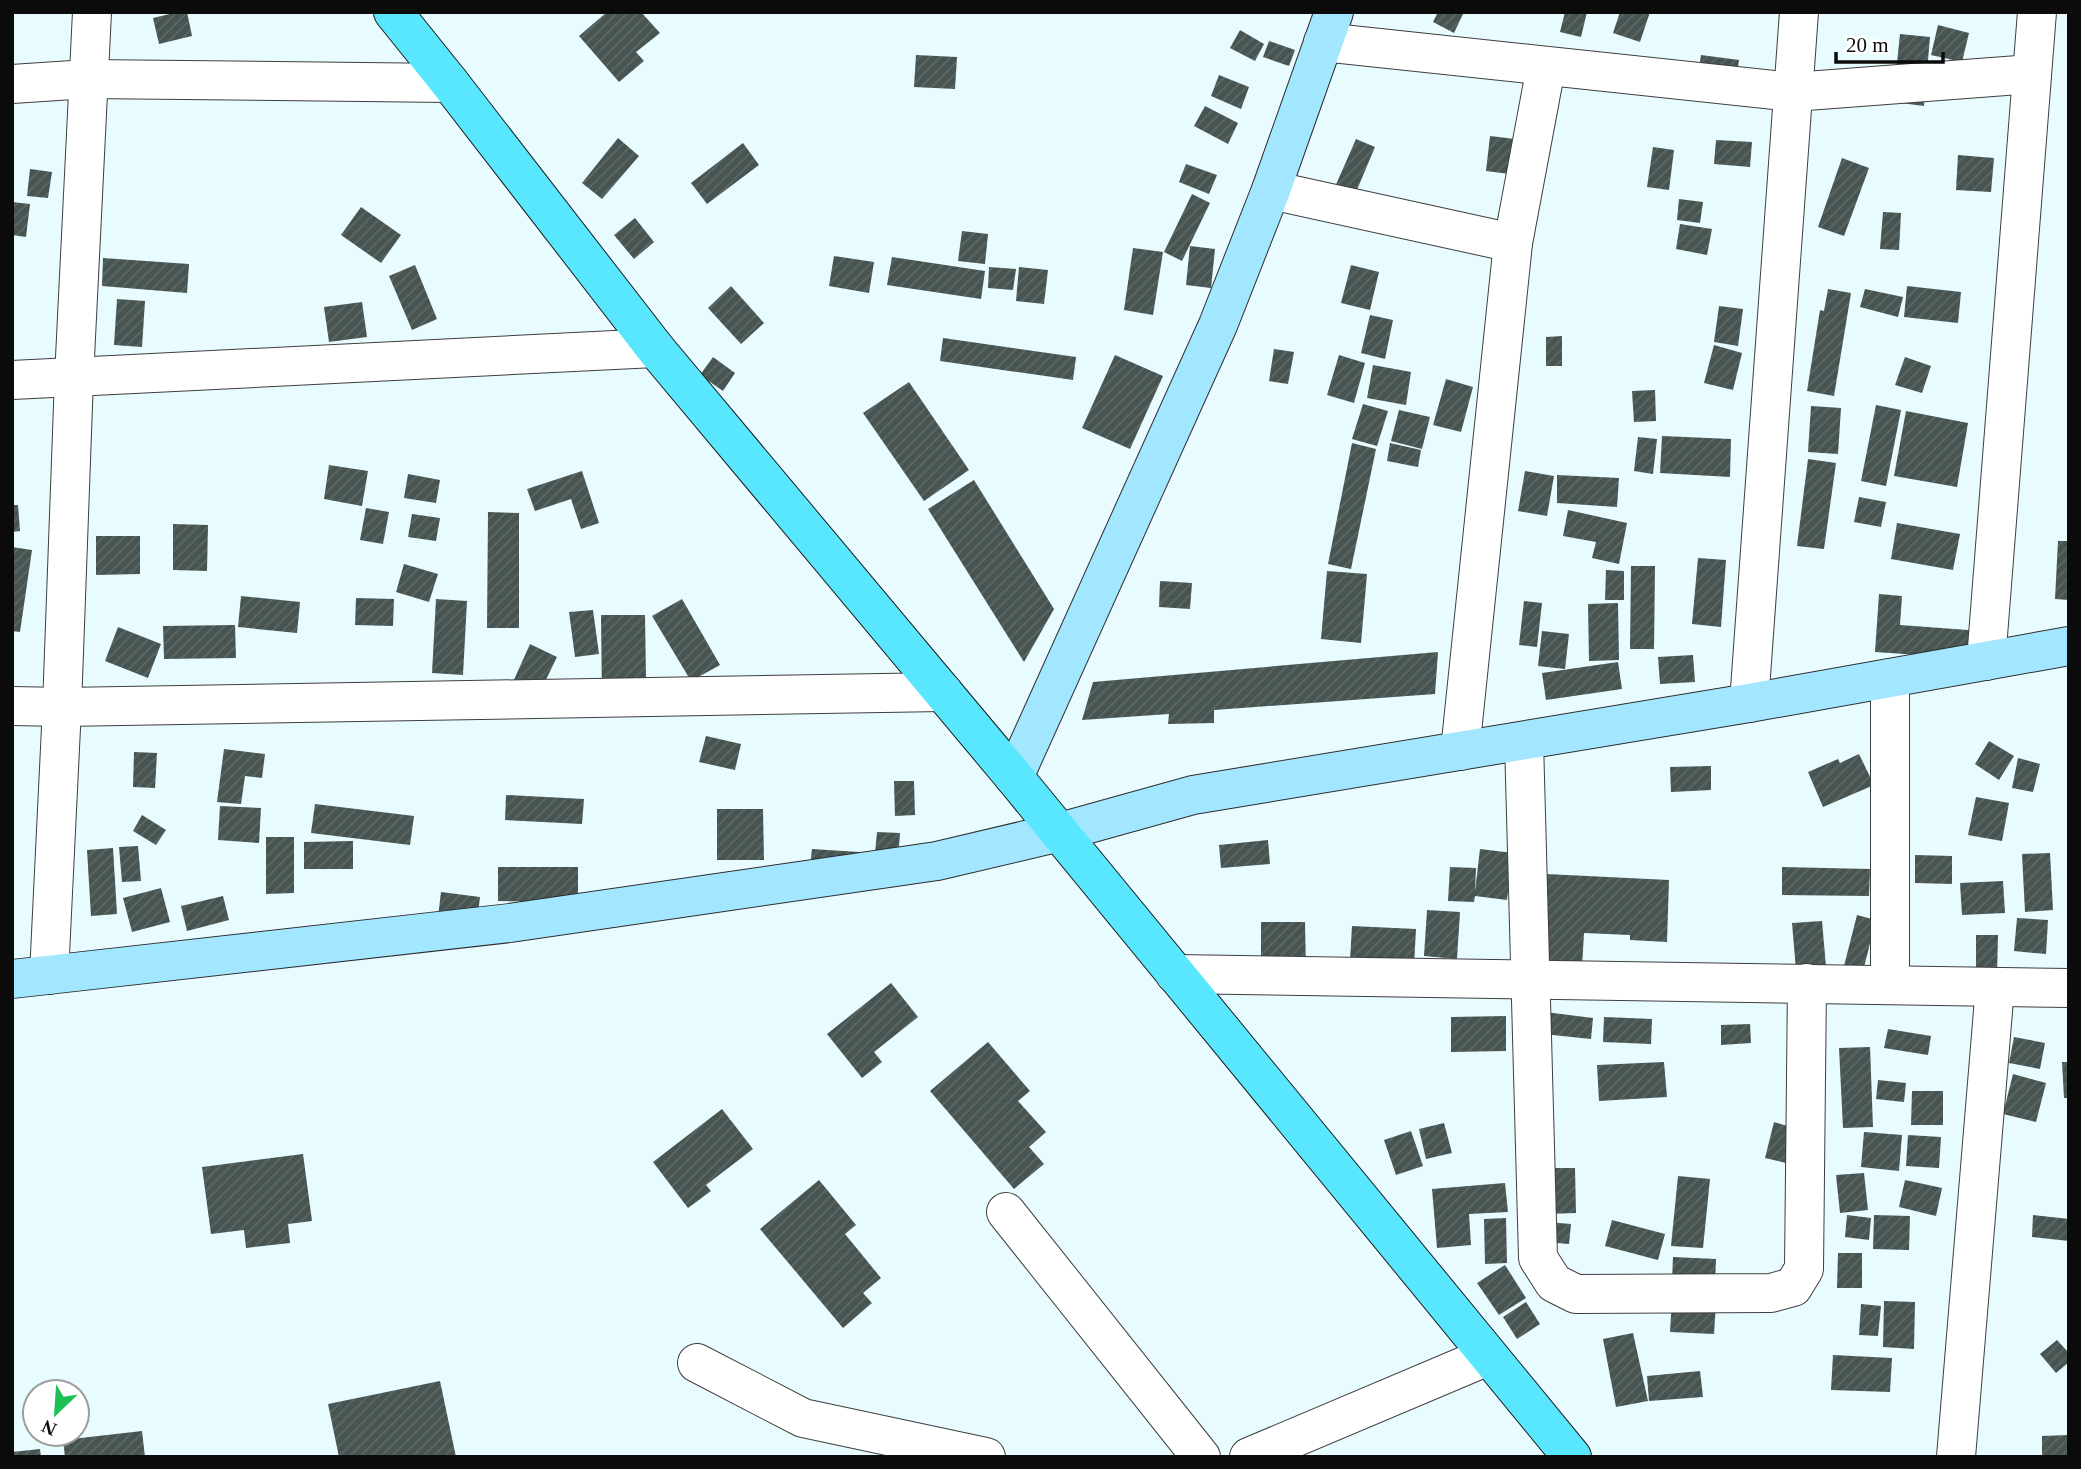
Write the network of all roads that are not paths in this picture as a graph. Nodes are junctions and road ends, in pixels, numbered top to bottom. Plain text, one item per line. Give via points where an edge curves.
1 (92, 12) edge
2 (393, 12) edge
3 (1799, 12) edge
4 (2037, 12) edge
5 (1329, 27) edge
6 (1546, 67) junction
7 (2032, 74) junction
8 (89, 79) junction
9 (12, 83) edge
10 (450, 83) junction
11 (1793, 92) junction
12 (1270, 190) junction
13 (1513, 243) junction
14 (655, 348) junction
15 (74, 378) junction
16 (12, 380) edge
17 (2069, 646) edge
18 (1986, 661) junction
19 (1890, 678) junction
20 (943, 692) junction
21 (1749, 703) junction
22 (12, 706) edge
23 (62, 707) junction
24 (1524, 741) junction
25 (1460, 751) junction
26 (1014, 776) junction
27 (1060, 832) junction
28 (1175, 974) junction
29 (31, 977) edge
30 (1530, 979) junction
31 (1807, 984) junction
32 (1889, 985) junction
33 (1995, 987) junction
34 (2069, 988) edge
35 (1006, 1212) dead end
36 (1488, 1356) junction
37 (697, 1363) dead end
38 (986, 1457) edge
39 (1200, 1457) edge
40 (1249, 1457) edge
41 (1572, 1457) edge
42 (1956, 1457) edge

1 - 8 street
2 - 10 main road
3 - 11 street
4 - 7 street
5 - 6 street
5 - 12 street
6 - 11 street
6 - 13 street
7 - 11 street
7 - 18 street
8 - 9 street
8 - 10 street
8 - 15 street
10 - 14 main road
11 - 21 street
12 - 13 street
12 - 26 street via 1192,387
13 - 25 street
14 - 15 street
14 - 20 main road
15 - 16 street
15 - 23 street
17 - 18 street
18 - 19 street
19 - 21 street
19 - 32 street
20 - 23 street
20 - 26 main road
21 - 24 street
22 - 23 street
23 - 29 street
24 - 25 street
24 - 30 street
25 - 27 street via 1193,796
26 - 27 main road
27 - 28 main road
27 - 29 street via 937,861 510,923
28 - 30 street
28 - 36 main road
30 - 31 street
30 - 31 street via 1538,1258 1554,1283 1576,1294 1771,1293 1793,1287 1804,1269
31 - 32 street
32 - 33 street
33 - 34 street
33 - 42 street
35 - 39 street
36 - 40 street
36 - 41 main road
37 - 38 street via 803,1418

